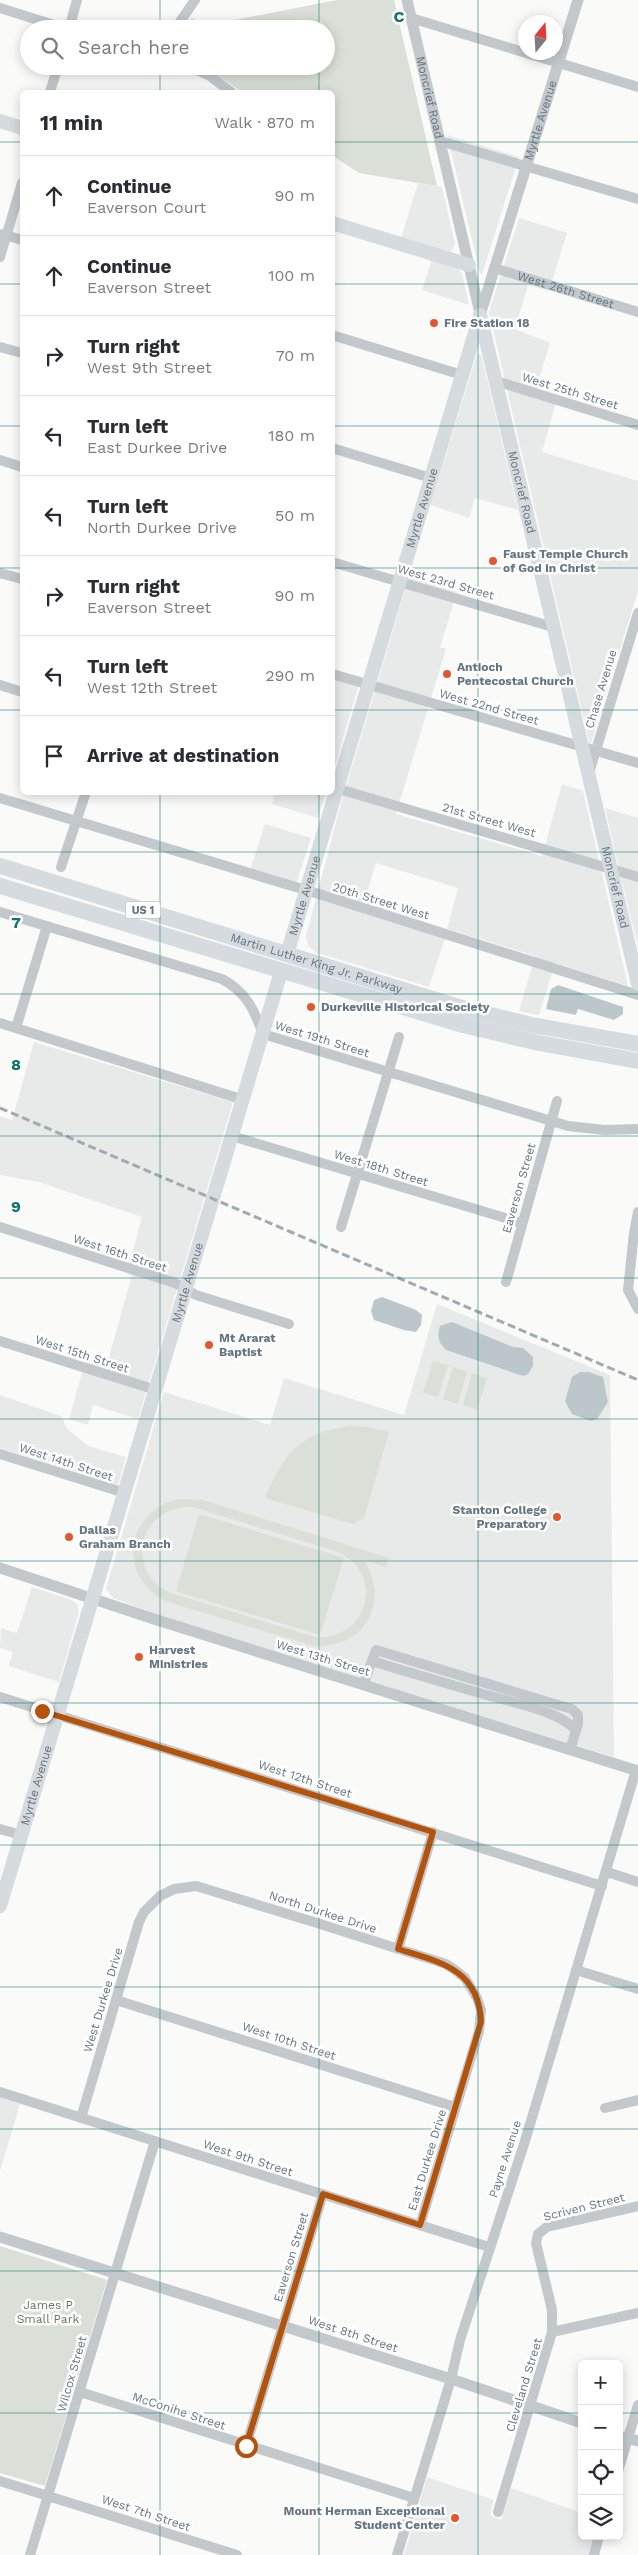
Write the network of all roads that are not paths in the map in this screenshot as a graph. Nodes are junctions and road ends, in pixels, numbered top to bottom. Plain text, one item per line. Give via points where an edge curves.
1 (77, 0) edge
2 (195, 0) edge
3 (407, 0) edge
4 (578, 0) edge
5 (0, 8) edge
6 (411, 18) junction
7 (39, 20) edge
8 (71, 20) edge
9 (181, 20) edge
10 (558, 63) junction
11 (55, 75) edge
12 (208, 75) edge
13 (638, 86) edge
14 (51, 90) edge
15 (228, 90) edge
16 (0, 121) edge
17 (20, 127) edge
18 (440, 141) junction
19 (526, 166) junction
20 (20, 188) edge
21 (638, 199) edge
22 (335, 224) edge
23 (3, 235) edge
24 (20, 239) edge
25 (0, 257) edge
26 (469, 266) junction
27 (494, 268) junction
28 (638, 312) edge
29 (480, 315) junction
30 (335, 336) edge
31 (0, 346) edge
32 (20, 353) edge
33 (462, 375) junction
34 (496, 381) junction
35 (638, 425) edge
36 (335, 449) edge
37 (0, 460) edge
38 (20, 466) edge
39 (430, 478) junction
40 (335, 563) edge
41 (0, 573) edge
42 (20, 579) edge
43 (399, 582) junction
44 (638, 613) edge
45 (553, 627) junction
46 (627, 646) junction
47 (638, 650) edge
48 (335, 675) edge
49 (369, 684) junction
50 (0, 685) edge
51 (20, 691) edge
52 (588, 749) junction
53 (638, 763) edge
54 (335, 788) edge
55 (85, 795) edge
56 (333, 795) edge
57 (0, 798) edge
58 (77, 821) junction
59 (0, 866) edge
60 (61, 867) dead end
61 (612, 870) junction
62 (638, 877) edge
63 (0, 886) edge
64 (306, 891) junction
65 (0, 912) edge
66 (47, 926) junction
67 (287, 954) junction
68 (281, 972) junction
69 (638, 984) edge
70 (638, 995) edge
71 (0, 1023) edge
72 (16, 1028) junction
73 (263, 1034) junction
74 (399, 1037) dead end
75 (638, 1044) edge
76 (638, 1061) edge
77 (388, 1072) junction
78 (244, 1100) junction
79 (557, 1102) dead end
80 (552, 1122) junction
81 (638, 1129) edge
82 (232, 1136) junction
83 (358, 1174) junction
84 (638, 1212) edge
85 (522, 1223) junction
86 (0, 1227) edge
87 (341, 1227) dead end
88 (506, 1282) dead end
89 (187, 1290) junction
90 (638, 1309) edge
91 (289, 1324) dead end
92 (0, 1341) edge
93 (156, 1390) junction
94 (0, 1454) edge
95 (125, 1494) junction
96 (0, 1568) edge
97 (93, 1598) junction
98 (363, 1685) junction
99 (0, 1697) edge
100 (58, 1715) junction
101 (570, 1750) junction
102 (637, 1770) edge
103 (0, 1829) edge
104 (433, 1832) junction
105 (21, 1835) junction
106 (607, 1872) junction
107 (638, 1882) edge
108 (602, 1886) junction
109 (160, 1896) joint
110 (0, 1906) edge
111 (398, 1949) junction
112 (576, 1970) junction
113 (472, 1987) joint
114 (638, 1989) edge
115 (116, 2000) junction
116 (0, 2092) edge
117 (638, 2100) edge
118 (455, 2107) junction
119 (605, 2108) dead end
120 (80, 2118) junction
121 (155, 2141) junction
122 (323, 2194) junction
123 (638, 2206) edge
124 (420, 2225) junction
125 (538, 2234) joint
126 (0, 2237) edge
127 (489, 2247) junction
128 (114, 2273) junction
129 (638, 2313) edge
130 (283, 2327) junction
131 (552, 2332) junction
132 (451, 2380) junction
133 (80, 2392) junction
134 (638, 2404) edge
135 (530, 2406) junction
136 (578, 2422) edge
137 (631, 2440) edge
138 (246, 2446) junction
139 (623, 2459) edge
140 (0, 2481) edge
141 (48, 2494) junction
142 (414, 2498) junction
143 (498, 2512) dead end
144 (598, 2540) edge
145 (214, 2551) edge
146 (30, 2555) edge
147 (237, 2555) edge
148 (397, 2555) edge
149 (594, 2555) edge

1 - 8 street
2 - 9 street
3 - 6 street, Moncrief Road
4 - 10 street, Myrtle Avenue
5 - 7 street
6 - 10 street
6 - 18 street, Moncrief Road
10 - 13 street
10 - 19 street, Myrtle Avenue
11 - 14 street
12 - 15 street
16 - 17 main road
18 - 19 street
18 - 26 street, Moncrief Road
19 - 21 street
19 - 27 street, Myrtle Avenue
20 - 23 street
22 - 26 main road
23 - 24 street
23 - 25 street
26 - 29 street, Moncrief Road
27 - 28 street, West 26th Street
27 - 29 street, Myrtle Avenue
29 - 33 main road, Myrtle Avenue
29 - 34 main road, Moncrief Road
30 - 33 street
31 - 32 street
33 - 39 main road, Myrtle Avenue
34 - 35 street, West 25th Street
34 - 45 main road, Moncrief Road
36 - 39 street
37 - 38 street
39 - 43 main road, Myrtle Avenue
40 - 43 street, West 23rd Street
41 - 42 street
43 - 45 street, West 23rd Street
43 - 49 main road, Myrtle Avenue
44 - 46 street, Chase Avenue
45 - 52 main road, Moncrief Road
46 - 47 street
46 - 52 street, Chase Avenue
48 - 49 street, West 22nd Street
49 - 52 street, West 22nd Street
49 - 54 main road, Myrtle Avenue
50 - 51 street
52 - 53 street, West 22nd Street
52 - 61 main road, Moncrief Road via 589,774
54 - 61 street, 21st Street West
55 - 58 street
56 - 64 main road, Myrtle Avenue
57 - 58 street, 20th Street West
58 - 60 street
58 - 64 street, 20th Street West
59 - 67 highway, Martin Luther King Jr. Parkway / US 1
61 - 62 street, 21st Street West
61 - 69 main road, Moncrief Road
63 - 68 highway, Martin Luther King Jr. Parkway / US 1
64 - 67 main road, Myrtle Avenue
64 - 70 street, 20th Street West
65 - 66 street, West 19th Street
66 - 72 street
66 - 73 street, West 19th Street via 234,986 250,1002
67 - 68 street, Myrtle Avenue
67 - 75 highway, Martin Luther King Jr. Parkway / US 1 via 482,1013
68 - 73 main road, Myrtle Avenue
68 - 76 highway, Martin Luther King Jr. Parkway / US 1 via 499,1035
71 - 72 street
72 - 78 street
73 - 77 street, West 19th Street
73 - 78 main road, Myrtle Avenue
74 - 77 street
77 - 80 street, West 19th Street
77 - 83 street
78 - 82 main road, Myrtle Avenue
79 - 80 street, Eaverson Street
80 - 81 street, West 19th Street via 598,1130
80 - 85 street, Eaverson Street
82 - 83 street, West 18th Street
82 - 89 main road, Myrtle Avenue
83 - 85 street, West 18th Street
83 - 87 street
84 - 90 street via 628,1290
85 - 88 street, Eaverson Street
86 - 89 street, West 16th Street via 175,1283
89 - 91 street, West 16th Street
89 - 93 main road, Myrtle Avenue
92 - 93 street, West 15th Street
93 - 95 main road, Myrtle Avenue
94 - 95 street, West 14th Street
95 - 97 main road, Myrtle Avenue
96 - 97 street, West 13th Street
97 - 98 street, West 13th Street
97 - 100 main road, Myrtle Avenue
98 - 101 street, West 13th Street
98 - 101 street via 376,1650 572,1709 578,1715
99 - 100 street, West 12th Street
100 - 104 street, West 12th Street
100 - 105 main road, Myrtle Avenue
101 - 102 street, West 13th Street
102 - 106 street, Payne Avenue
103 - 105 street
104 - 108 street, West 12th Street
104 - 111 street
105 - 110 main road, Myrtle Avenue
106 - 107 street
106 - 108 street, Payne Avenue
108 - 112 street, Payne Avenue
109 - 111 street, North Durkee Drive via 184,1886 208,1889
109 - 115 street, West Durkee Drive via 139,1922
111 - 113 street, North Durkee Drive via 446,1964
112 - 114 street
112 - 127 street, Payne Avenue
113 - 118 street, East Durkee Drive via 481,2010 481,2022
115 - 118 street, West 10th Street
115 - 120 street, West Durkee Drive
116 - 120 street, West 9th Street
117 - 119 street
118 - 124 street, East Durkee Drive
120 - 121 street, West 9th Street
121 - 122 street, West 9th Street
121 - 128 street, Wilcox Street
122 - 124 street, West 9th Street
122 - 130 street, Eaverson Street
123 - 125 street, Scriven Street via 547,2228
124 - 127 street, West 9th Street
125 - 131 street, Cleveland Street via 536,2244 552,2310
126 - 128 street, West 8th Street
127 - 132 street, Payne Avenue
128 - 130 street, West 8th Street
128 - 133 street, Wilcox Street
129 - 131 street
130 - 132 street, West 8th Street
130 - 138 street, Eaverson Street
131 - 135 street, Cleveland Street
132 - 135 street, West 8th Street
132 - 142 street, Payne Avenue
133 - 138 street, McConihe Street
133 - 141 street, Wilcox Street
134 - 137 street
135 - 136 street, West 8th Street
135 - 143 street, Cleveland Street
137 - 139 street
138 - 142 street, McConihe Street
140 - 141 street, West 7th Street
141 - 145 street, West 7th Street
141 - 146 street, Wilcox Street
142 - 148 street, Payne Avenue
144 - 149 street
145 - 147 street, West 7th Street

